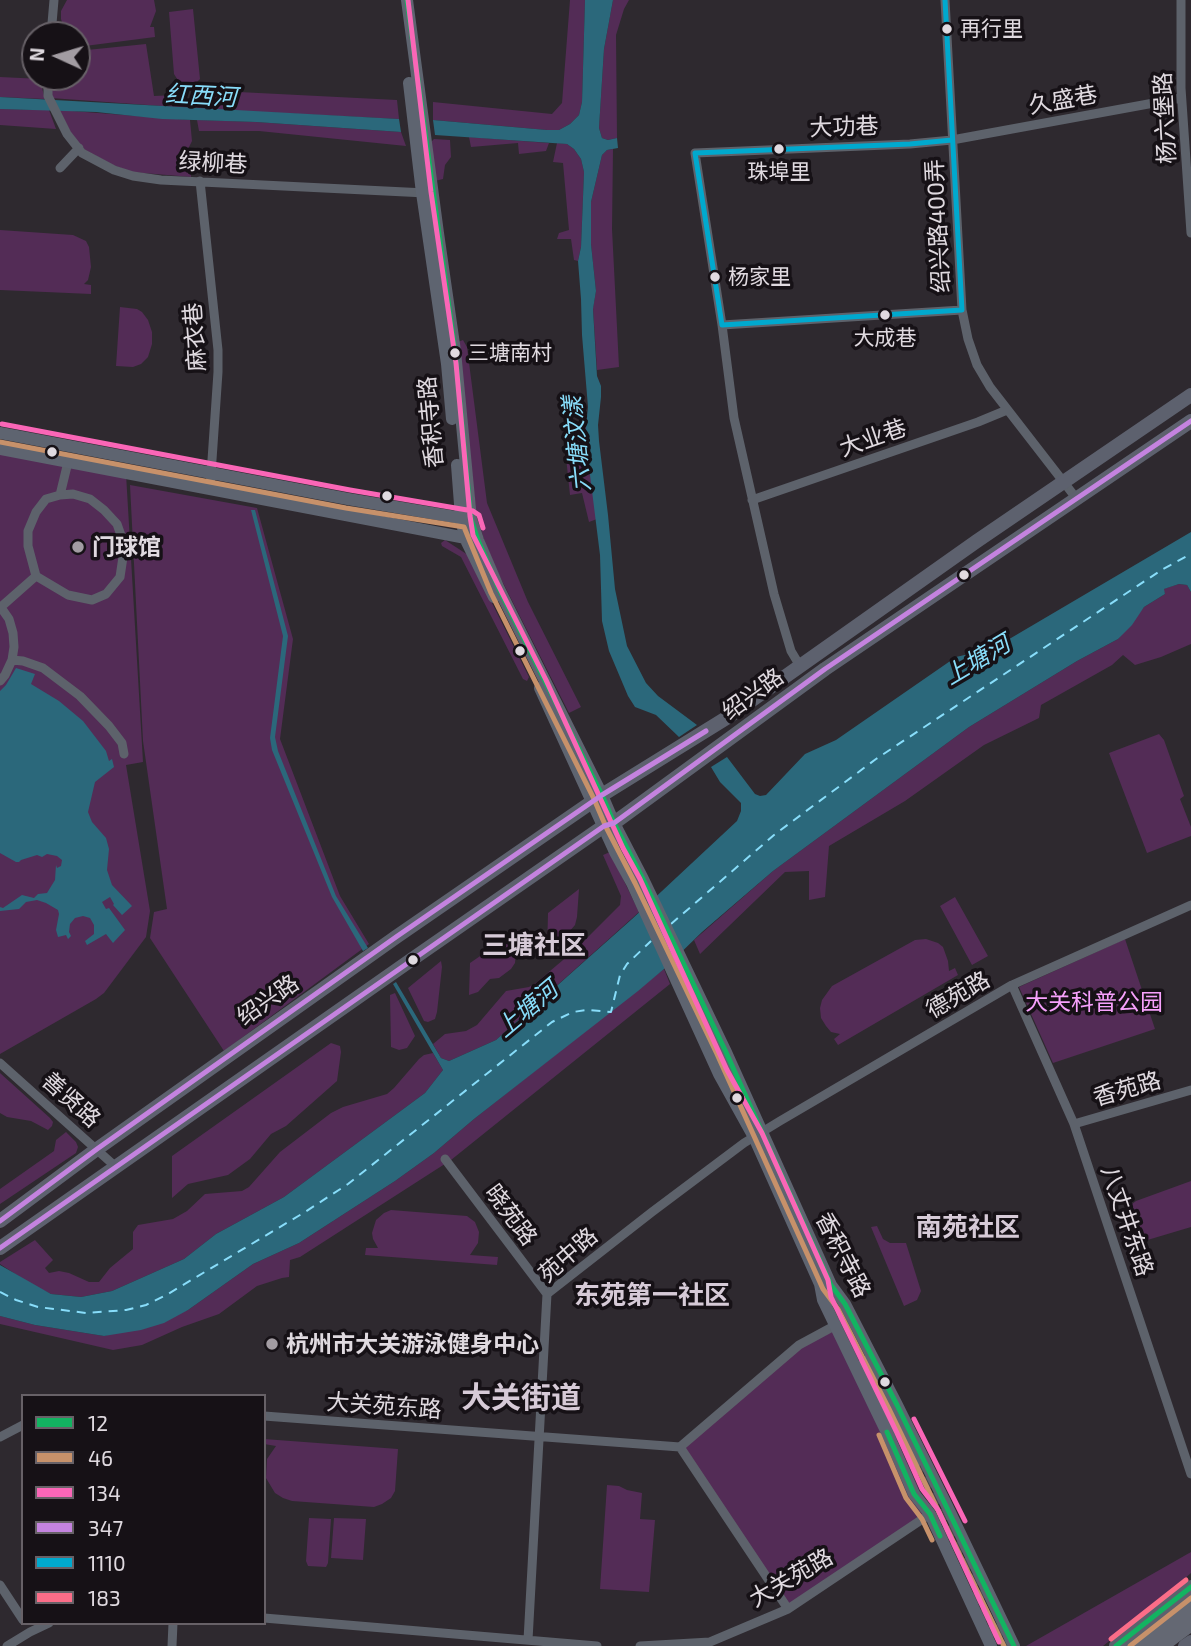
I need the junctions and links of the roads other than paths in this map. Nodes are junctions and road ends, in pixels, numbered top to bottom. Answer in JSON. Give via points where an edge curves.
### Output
{"nodes":[{"id":1,"x":54,"y":0,"type":"edge"},
{"id":2,"x":398,"y":0,"type":"edge"},
{"id":3,"x":407,"y":0,"type":"edge"},
{"id":4,"x":945,"y":0,"type":"edge"},
{"id":5,"x":1181,"y":0,"type":"edge"},
{"id":6,"x":52,"y":21,"type":"edge"},
{"id":7,"x":1191,"y":87,"type":"edge"},
{"id":8,"x":48,"y":91,"type":"edge"},
{"id":9,"x":1181,"y":93,"type":"junction"},
{"id":10,"x":952,"y":140,"type":"junction"},
{"id":11,"x":79,"y":148,"type":"junction"},
{"id":12,"x":60,"y":169,"type":"dead end"},
{"id":13,"x":200,"y":181,"type":"junction"},
{"id":14,"x":427,"y":193,"type":"junction"},
{"id":15,"x":1191,"y":233,"type":"edge"},
{"id":16,"x":962,"y":310,"type":"junction"},
{"id":17,"x":722,"y":325,"type":"junction"},
{"id":18,"x":1191,"y":394,"type":"edge"},
{"id":19,"x":1007,"y":410,"type":"junction"},
{"id":20,"x":1191,"y":421,"type":"edge"},
{"id":21,"x":0,"y":433,"type":"edge"},
{"id":22,"x":0,"y":449,"type":"edge"},
{"id":23,"x":68,"y":462,"type":"junction"},
{"id":24,"x":211,"y":473,"type":"junction"},
{"id":25,"x":1064,"y":483,"type":"junction"},
{"id":26,"x":210,"y":489,"type":"junction"},
{"id":27,"x":60,"y":495,"type":"junction"},
{"id":28,"x":1076,"y":498,"type":"junction"},
{"id":29,"x":752,"y":500,"type":"junction"},
{"id":30,"x":466,"y":518,"type":"junction"},
{"id":31,"x":471,"y":539,"type":"junction"},
{"id":32,"x":36,"y":576,"type":"junction"},
{"id":33,"x":1,"y":607,"type":"edge"},
{"id":34,"x":12,"y":660,"type":"junction"},
{"id":35,"x":800,"y":666,"type":"junction"},
{"id":36,"x":0,"y":681,"type":"edge"},
{"id":37,"x":124,"y":754,"type":"dead end"},
{"id":38,"x":597,"y":798,"type":"junction"},
{"id":39,"x":609,"y":825,"type":"junction"},
{"id":40,"x":638,"y":881,"type":"junction"},
{"id":41,"x":1191,"y":905,"type":"edge"},
{"id":42,"x":1013,"y":985,"type":"junction"},
{"id":43,"x":0,"y":1063,"type":"edge"},
{"id":44,"x":1191,"y":1090,"type":"edge"},
{"id":45,"x":1074,"y":1124,"type":"junction"},
{"id":46,"x":758,"y":1135,"type":"junction"},
{"id":47,"x":97,"y":1149,"type":"junction"},
{"id":48,"x":445,"y":1159,"type":"dead end"},
{"id":49,"x":116,"y":1167,"type":"junction"},
{"id":50,"x":0,"y":1221,"type":"edge"},
{"id":51,"x":0,"y":1248,"type":"edge"},
{"id":52,"x":825,"y":1285,"type":"junction"},
{"id":53,"x":547,"y":1294,"type":"junction"},
{"id":54,"x":835,"y":1325,"type":"junction"},
{"id":55,"x":266,"y":1416,"type":"edge"},
{"id":56,"x":21,"y":1426,"type":"edge"},
{"id":57,"x":0,"y":1437,"type":"edge"},
{"id":58,"x":539,"y":1437,"type":"junction"},
{"id":59,"x":680,"y":1447,"type":"junction"},
{"id":60,"x":912,"y":1463,"type":"tunnel mouth"},
{"id":61,"x":1191,"y":1474,"type":"edge"},
{"id":62,"x":947,"y":1504,"type":"junction"},
{"id":63,"x":930,"y":1514,"type":"junction"},
{"id":64,"x":0,"y":1585,"type":"edge"},
{"id":65,"x":1191,"y":1587,"type":"edge"},
{"id":66,"x":1191,"y":1606,"type":"edge"},
{"id":67,"x":788,"y":1609,"type":"junction"},
{"id":68,"x":21,"y":1617,"type":"edge"},
{"id":69,"x":266,"y":1618,"type":"edge"},
{"id":70,"x":1191,"y":1623,"type":"edge"},
{"id":71,"x":26,"y":1625,"type":"edge"},
{"id":72,"x":173,"y":1625,"type":"edge"},
{"id":73,"x":528,"y":1640,"type":"junction"},
{"id":74,"x":484,"y":1641,"type":"edge"},
{"id":75,"x":1191,"y":1642,"type":"edge"},
{"id":76,"x":710,"y":1644,"type":"edge"},
{"id":77,"x":7,"y":1646,"type":"edge"},
{"id":78,"x":172,"y":1646,"type":"edge"},
{"id":79,"x":597,"y":1646,"type":"edge"},
{"id":80,"x":640,"y":1646,"type":"edge"},
{"id":81,"x":991,"y":1646,"type":"edge"},
{"id":82,"x":1014,"y":1646,"type":"edge"},
{"id":83,"x":1116,"y":1646,"type":"edge"},
{"id":84,"x":1139,"y":1646,"type":"edge"},
{"id":85,"x":1160,"y":1646,"type":"edge"},
{"id":86,"x":1185,"y":1646,"type":"edge"}],
"edges":[{"from":1,"to":6,"type":"street"},
{"from":2,"to":14,"type":"main road","name":"香积寺路"},
{"from":3,"to":14,"type":"main road","name":"香积寺路"},
{"from":4,"to":10,"type":"street","name":"绍兴路400弄"},
{"from":5,"to":9,"type":"street","name":"杨六堡路"},
{"from":7,"to":9,"type":"street","name":"久盛巷"},
{"from":8,"to":11,"type":"street","name":"绿柳巷","via":[[67,134]]},
{"from":9,"to":10,"type":"street","name":"久盛巷"},
{"from":9,"to":15,"type":"street","name":"杨六堡路"},
{"from":10,"to":16,"type":"street","name":"绍兴路400弄"},
{"from":10,"to":17,"type":"street","name":"大功巷","via":[[695,153]]},
{"from":11,"to":12,"type":"street"},
{"from":11,"to":13,"type":"street","name":"绿柳巷","via":[[99,163],[133,176]]},
{"from":13,"to":14,"type":"street","name":"绿柳巷"},
{"from":13,"to":24,"type":"street","name":"麻衣巷","via":[[218,351]]},
{"from":14,"to":30,"type":"main road","name":"香积寺路","via":[[455,351]]},
{"from":16,"to":17,"type":"street"},
{"from":16,"to":19,"type":"street","name":"绍兴路400弄","via":[[977,365]]},
{"from":17,"to":29,"type":"street","via":[[734,418]]},
{"from":18,"to":25,"type":"main road","name":"绍兴路"},
{"from":19,"to":25,"type":"street","name":"绍兴路400弄"},
{"from":19,"to":29,"type":"street","name":"大业巷"},
{"from":20,"to":28,"type":"main road","name":"绍兴路"},
{"from":21,"to":24,"type":"main road"},
{"from":22,"to":23,"type":"main road"},
{"from":23,"to":26,"type":"main road"},
{"from":23,"to":27,"type":"street"},
{"from":24,"to":26,"type":"street","name":"麻衣巷"},
{"from":24,"to":30,"type":"main road"},
{"from":25,"to":28,"type":"street","name":"绍兴路400弄"},
{"from":25,"to":35,"type":"main road","name":"绍兴路"},
{"from":26,"to":31,"type":"main road"},
{"from":27,"to":32,"type":"street","via":[[46,499],[28,531]]},
{"from":27,"to":32,"type":"street","via":[[90,499],[117,524],[122,538],[120,577],[106,594],[92,600],[68,595]]},
{"from":28,"to":39,"type":"main road","name":"绍兴路"},
{"from":29,"to":35,"type":"street","via":[[780,617],[790,651]]},
{"from":30,"to":31,"type":"main road","name":"香积寺路"},
{"from":31,"to":38,"type":"main road","name":"香积寺路"},
{"from":32,"to":33,"type":"street"},
{"from":33,"to":34,"type":"street","via":[[13,633]]},
{"from":34,"to":36,"type":"street"},
{"from":34,"to":37,"type":"street","via":[[43,668],[80,696],[110,726]]},
{"from":35,"to":38,"type":"main road","name":"绍兴路","via":[[728,717]]},
{"from":38,"to":39,"type":"main road","name":"香积寺路"},
{"from":38,"to":47,"type":"main road","name":"绍兴路"},
{"from":39,"to":40,"type":"main road","name":"香积寺路"},
{"from":39,"to":49,"type":"main road","name":"绍兴路"},
{"from":40,"to":46,"type":"main road","name":"香积寺路","via":[[701,1001]]},
{"from":40,"to":46,"type":"main road","name":"香积寺路","via":[[719,1074]]},
{"from":41,"to":42,"type":"street","name":"德苑路"},
{"from":42,"to":45,"type":"street","name":"八丈井东路"},
{"from":42,"to":46,"type":"street","name":"德苑路"},
{"from":43,"to":47,"type":"street","name":"善贤路"},
{"from":44,"to":45,"type":"street","name":"香苑路"},
{"from":45,"to":61,"type":"street","name":"八丈井东路"},
{"from":46,"to":52,"type":"main road","name":"香积寺路"},
{"from":46,"to":53,"type":"street","name":"苑中路"},
{"from":47,"to":49,"type":"street","name":"善贤路"},
{"from":47,"to":50,"type":"main road","name":"绍兴路"},
{"from":48,"to":53,"type":"street","name":"晓苑路"},
{"from":49,"to":51,"type":"main road","name":"绍兴路"},
{"from":52,"to":54,"type":"main road","name":"香积寺路","via":[[823,1300]]},
{"from":52,"to":60,"type":"main road"},
{"from":52,"to":62,"type":"main road","name":"香积寺路","via":[[845,1304]]},
{"from":53,"to":58,"type":"street","name":"苑中路"},
{"from":54,"to":59,"type":"street","via":[[799,1345]]},
{"from":54,"to":63,"type":"main road","name":"香积寺路","via":[[914,1494]]},
{"from":55,"to":58,"type":"street","name":"大关苑东路"},
{"from":56,"to":57,"type":"street"},
{"from":58,"to":59,"type":"street","name":"大关苑东路"},
{"from":58,"to":73,"type":"street","name":"苑中路"},
{"from":59,"to":67,"type":"street"},
{"from":62,"to":63,"type":"main road","name":"大关苑路"},
{"from":62,"to":82,"type":"main road","name":"香积寺路"},
{"from":63,"to":67,"type":"street","name":"大关苑路"},
{"from":63,"to":81,"type":"main road","name":"香积寺路"},
{"from":64,"to":68,"type":"street"},
{"from":65,"to":83,"type":"main road"},
{"from":66,"to":84,"type":"highway"},
{"from":67,"to":76,"type":"street","name":"大关苑路"},
{"from":69,"to":74,"type":"street"},
{"from":70,"to":85,"type":"highway"},
{"from":71,"to":77,"type":"street"},
{"from":72,"to":78,"type":"street"},
{"from":73,"to":74,"type":"street"},
{"from":73,"to":79,"type":"street"},
{"from":75,"to":86,"type":"main road"},
{"from":76,"to":80,"type":"street","name":"大关苑路"}]}
